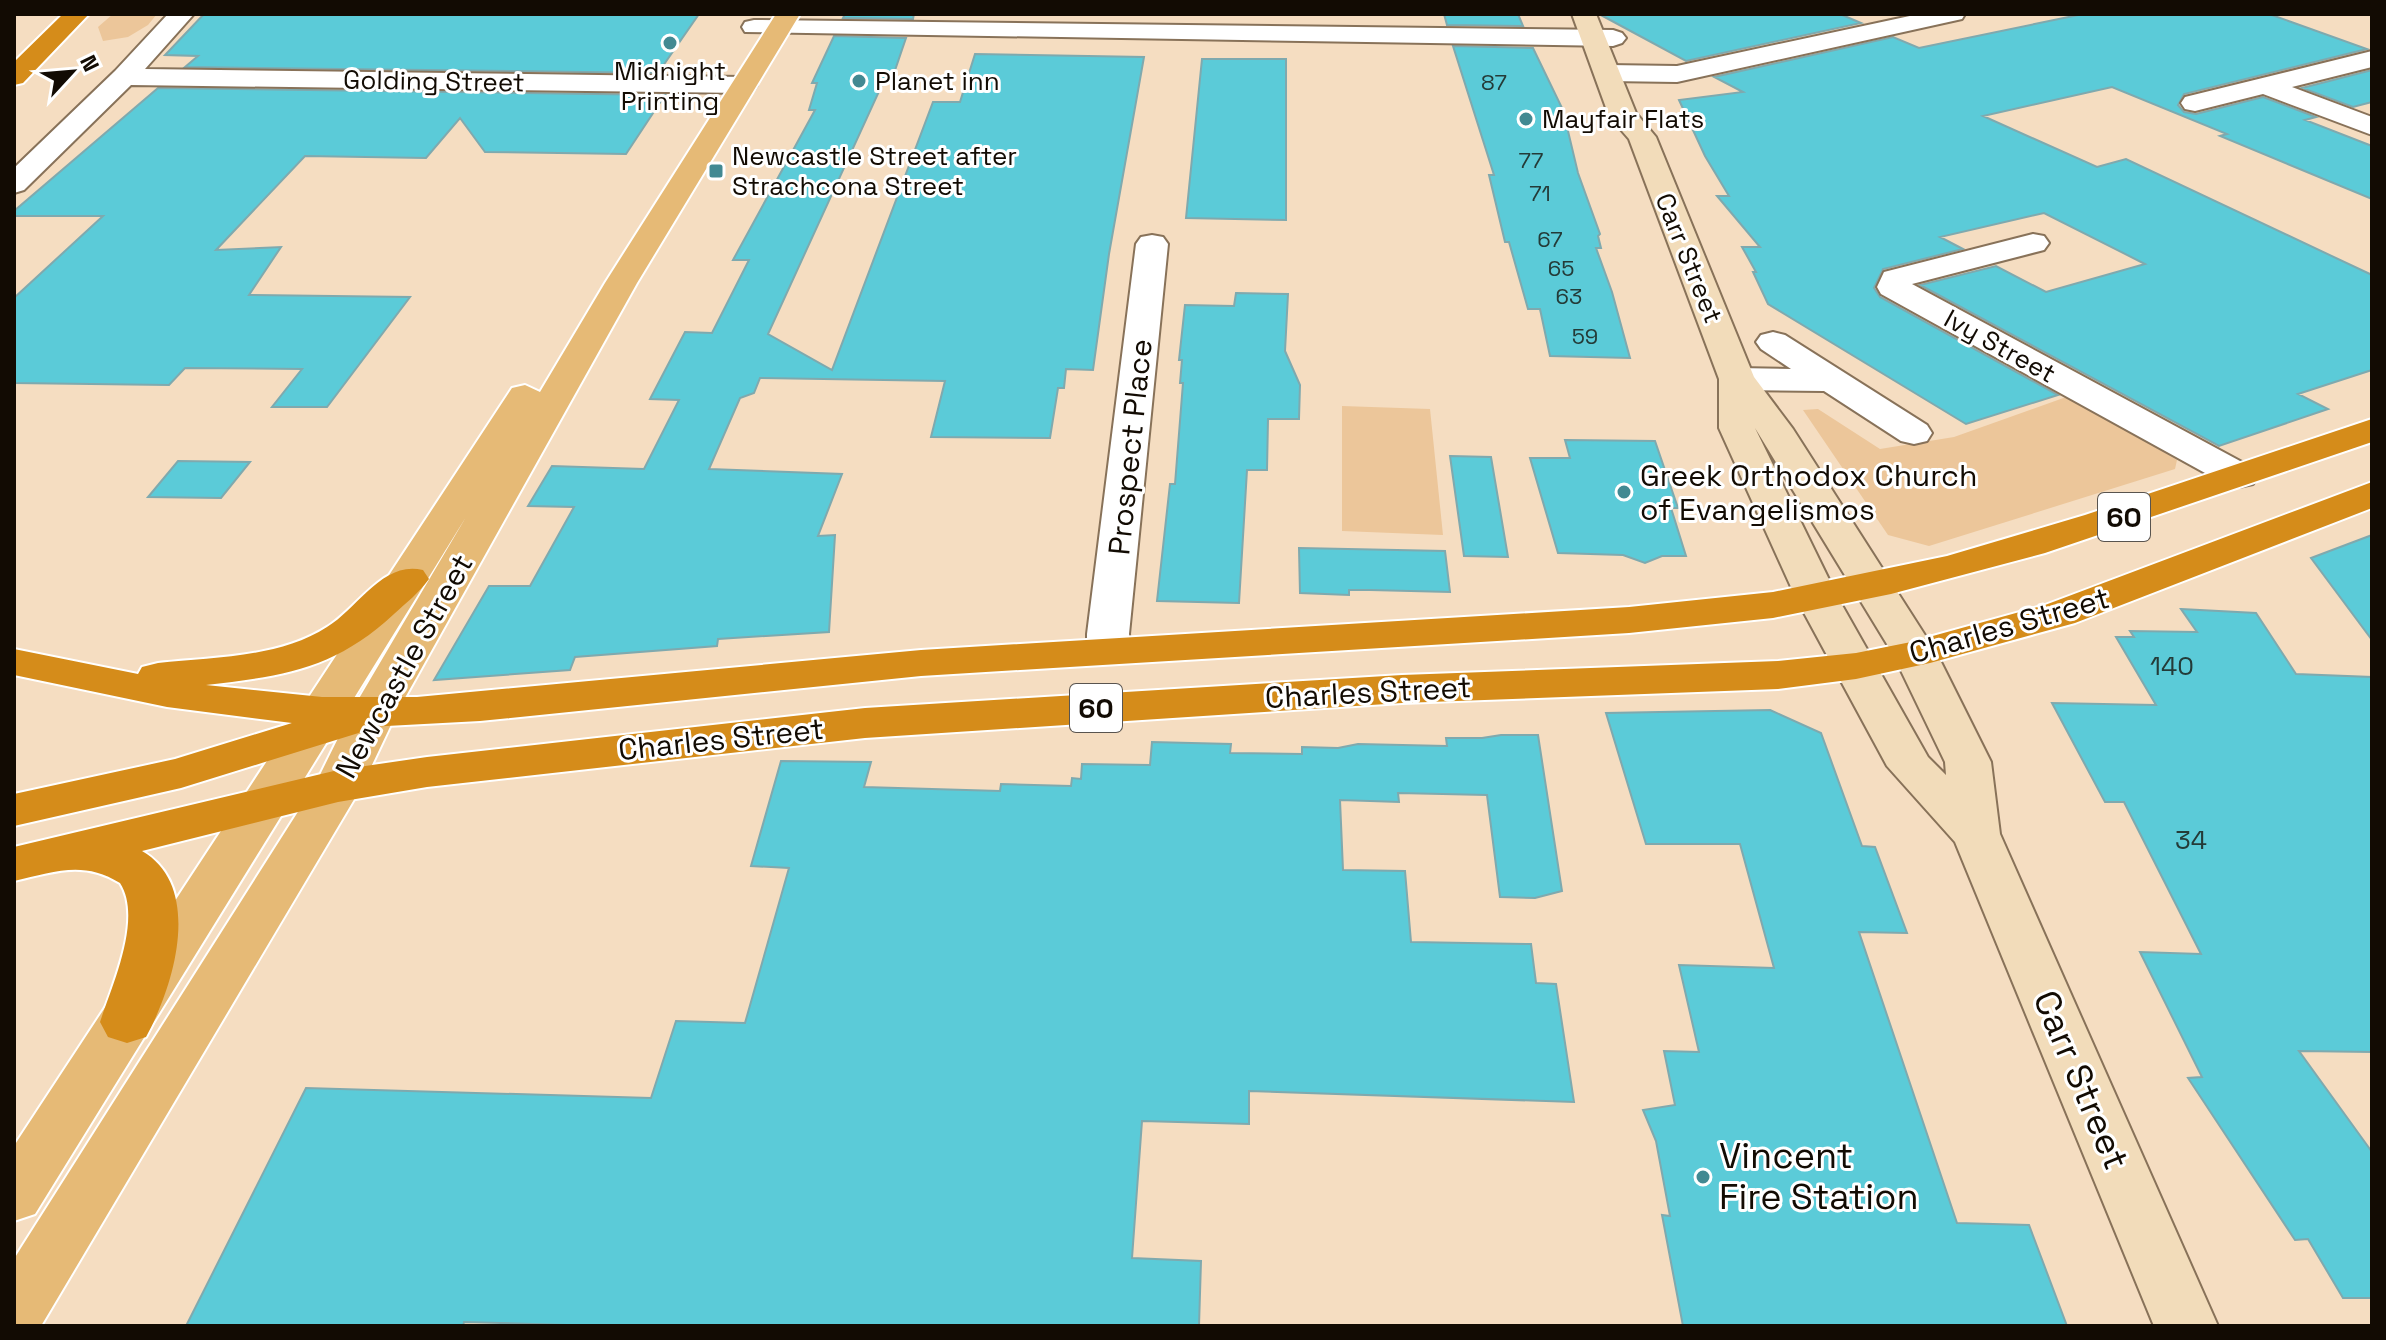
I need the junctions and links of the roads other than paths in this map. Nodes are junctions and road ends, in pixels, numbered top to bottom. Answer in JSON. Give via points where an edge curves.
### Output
{"nodes":[{"id":1,"x":77,"y":14,"type":"edge"},
{"id":2,"x":182,"y":14,"type":"edge"},
{"id":3,"x":1953,"y":14,"type":"edge"},
{"id":4,"x":771,"y":20,"type":"edge"},
{"id":5,"x":1599,"y":26,"type":"edge"},
{"id":6,"x":2372,"y":59,"type":"edge"},
{"id":7,"x":1618,"y":73,"type":"junction"},
{"id":8,"x":14,"y":77,"type":"edge"},
{"id":9,"x":124,"y":77,"type":"junction"},
{"id":10,"x":733,"y":84,"type":"junction"},
{"id":11,"x":2266,"y":86,"type":"junction"},
{"id":12,"x":2195,"y":103,"type":"dead end"},
{"id":13,"x":2372,"y":127,"type":"edge"},
{"id":14,"x":14,"y":184,"type":"edge"},
{"id":15,"x":2033,"y":243,"type":"dead end"},
{"id":16,"x":1152,"y":244,"type":"dead end"},
{"id":17,"x":1773,"y":342,"type":"dead end"},
{"id":18,"x":1737,"y":379,"type":"junction"},
{"id":19,"x":1832,"y":380,"type":"junction"},
{"id":20,"x":2372,"y":430,"type":"edge"},
{"id":21,"x":1914,"y":433,"type":"dead end"},
{"id":22,"x":2239,"y":476,"type":"junction"},
{"id":23,"x":2372,"y":494,"type":"edge"},
{"id":24,"x":408,"y":579,"type":"junction"},
{"id":25,"x":1871,"y":586,"type":"junction"},
{"id":26,"x":1817,"y":598,"type":"junction"},
{"id":27,"x":1109,"y":649,"type":"junction"},
{"id":28,"x":1915,"y":654,"type":"junction"},
{"id":29,"x":14,"y":662,"type":"edge"},
{"id":30,"x":1856,"y":666,"type":"junction"},
{"id":31,"x":108,"y":683,"type":"junction"},
{"id":32,"x":374,"y":712,"type":"junction"},
{"id":33,"x":314,"y":723,"type":"junction"},
{"id":34,"x":181,"y":773,"type":"junction"},
{"id":35,"x":338,"y":786,"type":"junction"},
{"id":36,"x":271,"y":792,"type":"junction"},
{"id":37,"x":14,"y":810,"type":"edge"},
{"id":38,"x":1976,"y":834,"type":"junction"},
{"id":39,"x":68,"y":851,"type":"junction"},
{"id":40,"x":14,"y":864,"type":"edge"},
{"id":41,"x":127,"y":1022,"type":"junction"},
{"id":42,"x":14,"y":1196,"type":"edge"},
{"id":43,"x":14,"y":1314,"type":"edge"},
{"id":44,"x":2186,"y":1326,"type":"edge"}],
"edges":[{"from":1,"to":8,"type":"highway"},
{"from":2,"to":9,"type":"street"},
{"from":3,"to":7,"type":"street","via":[[1677,74]]},
{"from":4,"to":5,"type":"street"},
{"from":4,"to":10,"type":"main road","name":"Newcastle Street"},
{"from":5,"to":7,"type":"street","name":"Carr Street"},
{"from":6,"to":11,"type":"street"},
{"from":7,"to":18,"type":"street","name":"Carr Street","via":[[1623,116],[1642,137]]},
{"from":9,"to":10,"type":"street","name":"Golding Street"},
{"from":9,"to":14,"type":"street"},
{"from":10,"to":24,"type":"main road","name":"Newcastle Street"},
{"from":10,"to":32,"type":"main road","name":"Newcastle Street"},
{"from":11,"to":12,"type":"street"},
{"from":11,"to":13,"type":"street"},
{"from":15,"to":22,"type":"street","name":"Ivy Street","via":[[1895,279],[1893,287]]},
{"from":16,"to":27,"type":"street","name":"Prospect Place"},
{"from":17,"to":19,"type":"street"},
{"from":18,"to":19,"type":"street"},
{"from":18,"to":25,"type":"street","name":"Carr Street","via":[[1775,429]]},
{"from":18,"to":26,"type":"street","name":"Carr Street","via":[[1737,428]]},
{"from":19,"to":21,"type":"street"},
{"from":20,"to":22,"type":"highway","name":"Charles Street","number":"60"},
{"from":22,"to":25,"type":"highway","name":"Charles Street","number":"60","via":[[2138,513]]},
{"from":23,"to":28,"type":"highway","name":"Charles Street","number":"60","via":[[2060,614]]},
{"from":24,"to":31,"type":"highway","via":[[342,638],[313,651]]},
{"from":24,"to":33,"type":"main road","name":"Newcastle Street"},
{"from":25,"to":26,"type":"highway","name":"Charles Street","number":"60"},
{"from":25,"to":28,"type":"street","name":"Carr Street"},
{"from":26,"to":27,"type":"highway","name":"Charles Street","number":"60","via":[[1561,623]]},
{"from":26,"to":30,"type":"street","name":"Carr Street"},
{"from":27,"to":32,"type":"highway","name":"Charles Street","number":"60","via":[[839,669],[442,711]]},
{"from":28,"to":30,"type":"highway","name":"Charles Street","number":"60"},
{"from":28,"to":38,"type":"street","name":"Carr Street","via":[[1968,762]]},
{"from":29,"to":31,"type":"highway"},
{"from":30,"to":35,"type":"highway","name":"Charles Street","number":"60","via":[[1778,675],[1402,689],[865,723]]},
{"from":30,"to":38,"type":"street","name":"Carr Street","via":[[1910,766]]},
{"from":31,"to":33,"type":"highway"},
{"from":32,"to":33,"type":"highway","name":"Charles Street"},
{"from":32,"to":35,"type":"main road","name":"Newcastle Street"},
{"from":33,"to":34,"type":"highway","name":"Charles Street"},
{"from":33,"to":36,"type":"main road","name":"Newcastle Street"},
{"from":34,"to":36,"type":"highway"},
{"from":34,"to":37,"type":"highway"},
{"from":35,"to":36,"type":"highway","name":"Charles Street"},
{"from":35,"to":43,"type":"main road","name":"Newcastle Street"},
{"from":36,"to":39,"type":"highway","name":"Charles Street"},
{"from":36,"to":41,"type":"main road","name":"Newcastle Street"},
{"from":38,"to":44,"type":"street","name":"Carr Street"},
{"from":39,"to":40,"type":"highway","name":"Charles Street"},
{"from":39,"to":41,"type":"highway","via":[[118,859],[147,884],[155,917]]},
{"from":41,"to":42,"type":"main road","name":"Newcastle Street"}]}
